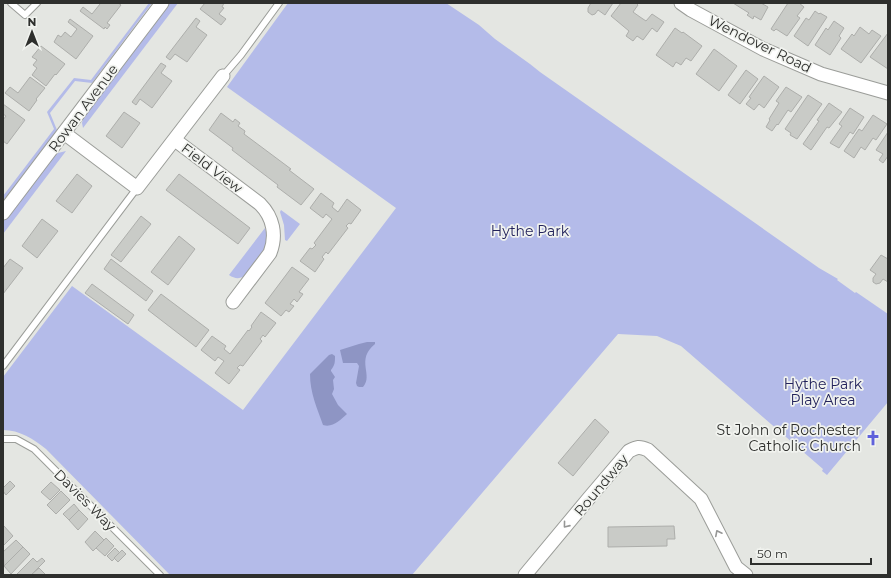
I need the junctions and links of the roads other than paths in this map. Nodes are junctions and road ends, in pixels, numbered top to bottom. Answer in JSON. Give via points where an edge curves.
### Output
{"nodes":[{"id":1,"x":11,"y":3,"type":"edge"},
{"id":2,"x":37,"y":3,"type":"edge"},
{"id":3,"x":162,"y":3,"type":"edge"},
{"id":4,"x":279,"y":3,"type":"edge"},
{"id":5,"x":681,"y":3,"type":"edge"},
{"id":6,"x":223,"y":76,"type":"joint"},
{"id":7,"x":888,"y":93,"type":"edge"},
{"id":8,"x":64,"y":133,"type":"junction"},
{"id":9,"x":175,"y":140,"type":"junction"},
{"id":10,"x":137,"y":188,"type":"junction"},
{"id":11,"x":3,"y":213,"type":"edge"},
{"id":12,"x":233,"y":302,"type":"dead end"},
{"id":13,"x":3,"y":366,"type":"edge"},
{"id":14,"x":3,"y":438,"type":"edge"},
{"id":15,"x":741,"y":571,"type":"edge"},
{"id":16,"x":160,"y":575,"type":"edge"},
{"id":17,"x":525,"y":575,"type":"edge"}],
"edges":[{"from":1,"to":2,"type":"lane","via":[[25,15]]},
{"from":3,"to":8,"type":"street","name":"Rowan Avenue"},
{"from":4,"to":6,"type":"lane"},
{"from":5,"to":7,"type":"street","name":"Wendover Road","via":[[763,49],[821,74]]},
{"from":6,"to":9,"type":"street"},
{"from":8,"to":10,"type":"street"},
{"from":8,"to":11,"type":"street","name":"Rowan Avenue"},
{"from":9,"to":10,"type":"street","name":"Field View"},
{"from":9,"to":12,"type":"street","name":"Field View","via":[[260,204],[270,218],[274,236],[270,253]]},
{"from":10,"to":13,"type":"lane"},
{"from":14,"to":16,"type":"lane","name":"Davies Way","via":[[16,439],[34,449]]},
{"from":15,"to":17,"type":"street","name":"Roundway","one_way":true,"via":[[701,499],[642,447],[629,451]]}]}
